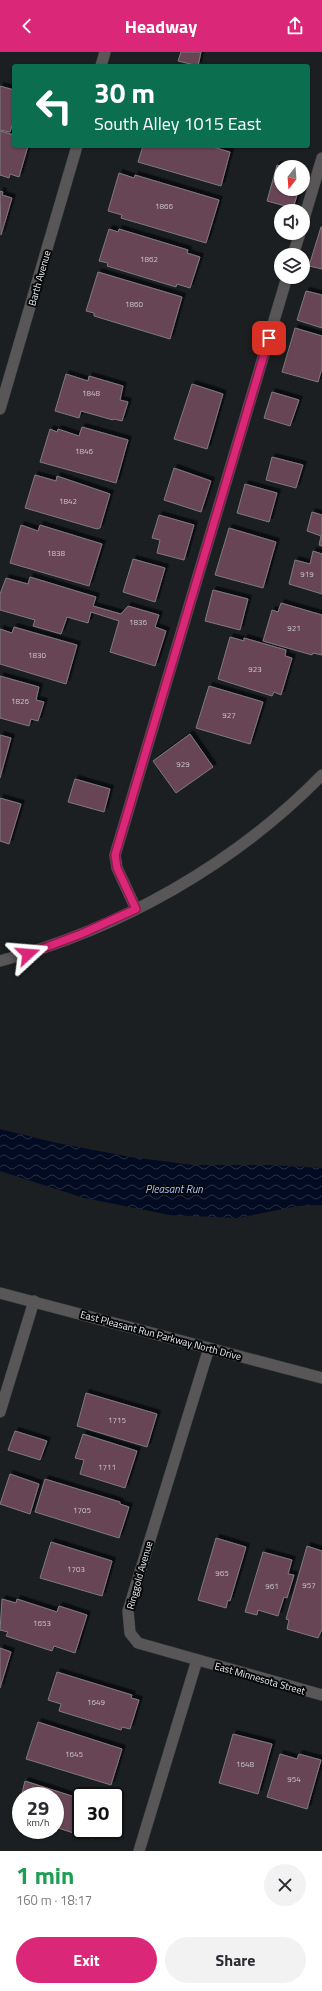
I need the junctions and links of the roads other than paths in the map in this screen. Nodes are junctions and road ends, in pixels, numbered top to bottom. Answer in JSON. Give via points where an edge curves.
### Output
{"nodes":[{"id":1,"x":105,"y":52,"type":"edge"},
{"id":2,"x":102,"y":64,"type":"edge"},
{"id":3,"x":76,"y":148,"type":"edge"},
{"id":4,"x":322,"y":158,"type":"edge"},
{"id":5,"x":308,"y":204,"type":"edge"},
{"id":6,"x":285,"y":284,"type":"edge"},
{"id":7,"x":0,"y":410,"type":"edge"},
{"id":8,"x":322,"y":775,"type":"edge"},
{"id":9,"x":136,"y":909,"type":"junction"},
{"id":10,"x":0,"y":961,"type":"edge"},
{"id":11,"x":0,"y":1292,"type":"edge"},
{"id":12,"x":34,"y":1301,"type":"junction"},
{"id":13,"x":209,"y":1348,"type":"junction"},
{"id":14,"x":322,"y":1378,"type":"edge"},
{"id":15,"x":0,"y":1412,"type":"edge"},
{"id":16,"x":197,"y":1660,"type":"junction"},
{"id":17,"x":322,"y":1696,"type":"edge"},
{"id":18,"x":139,"y":1851,"type":"edge"}],
"edges":[{"from":1,"to":2,"type":"street"},
{"from":3,"to":7,"type":"street","name":"Barth Avenue"},
{"from":4,"to":5,"type":"street"},
{"from":6,"to":9,"type":"street","via":[[115,855],[117,868]]},
{"from":8,"to":9,"type":"street","via":[[284,810],[229,853],[195,876]]},
{"from":9,"to":10,"type":"street","via":[[56,944]]},
{"from":11,"to":12,"type":"street","name":"East Pleasant Run Parkway North Drive"},
{"from":12,"to":13,"type":"street","name":"East Pleasant Run Parkway North Drive"},
{"from":12,"to":15,"type":"street"},
{"from":13,"to":14,"type":"street","name":"East Pleasant Run Parkway North Drive"},
{"from":13,"to":16,"type":"street","name":"Ringgold Avenue","via":[[128,1611],[130,1633],[138,1643]]},
{"from":16,"to":17,"type":"street","name":"East Minnesota Street"},
{"from":16,"to":18,"type":"street"}]}
